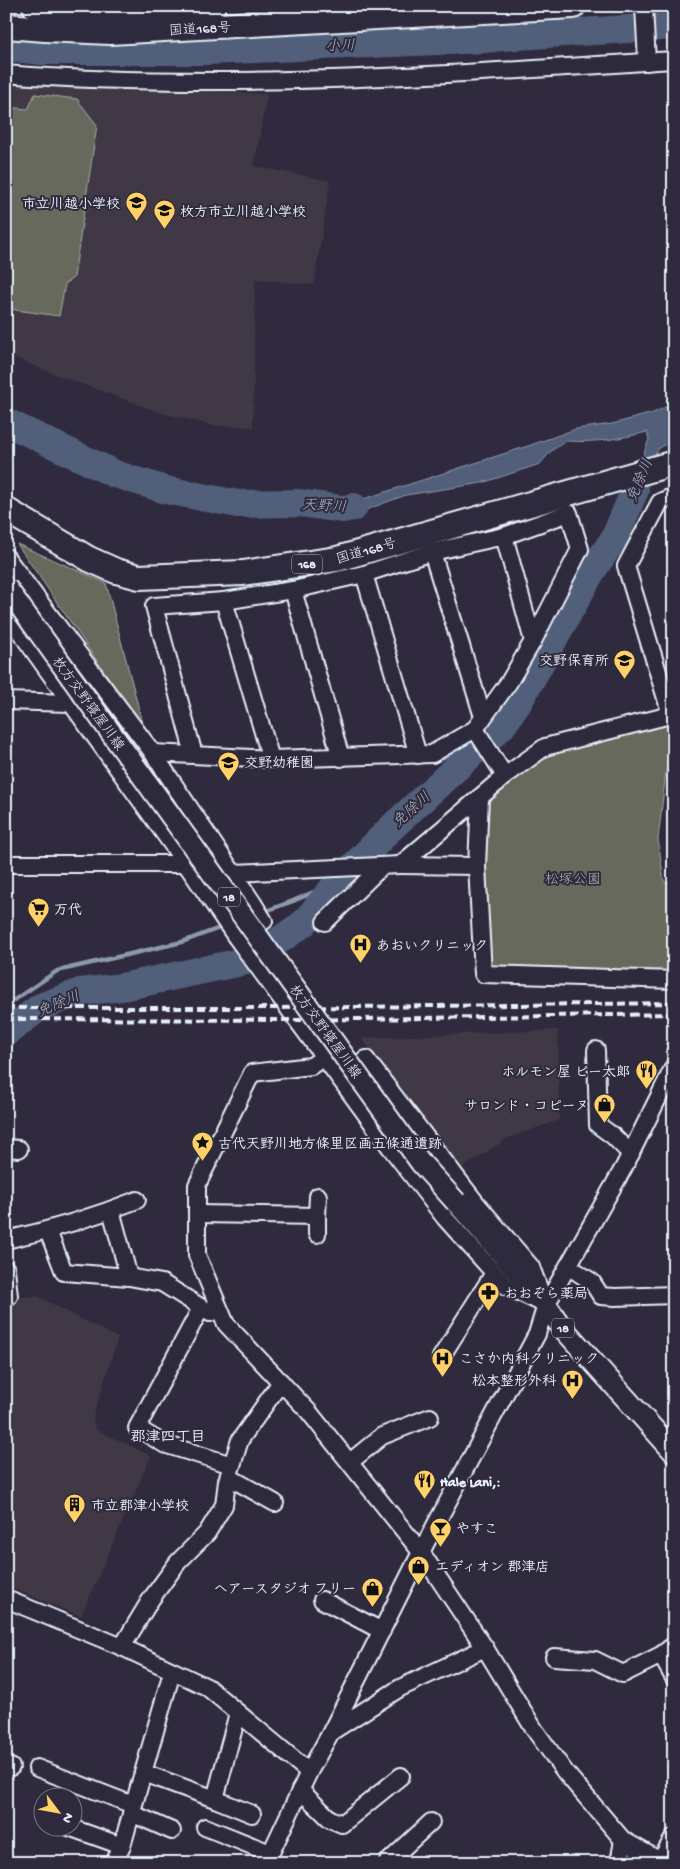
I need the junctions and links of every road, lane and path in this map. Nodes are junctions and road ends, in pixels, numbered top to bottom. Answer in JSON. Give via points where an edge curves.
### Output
{"nodes":[{"id":1,"x":35,"y":6,"type":"edge"},
{"id":2,"x":203,"y":6,"type":"edge"},
{"id":3,"x":573,"y":6,"type":"edge"},
{"id":4,"x":644,"y":6,"type":"edge"},
{"id":5,"x":121,"y":8,"type":"edge"},
{"id":6,"x":6,"y":26,"type":"edge"},
{"id":7,"x":674,"y":60,"type":"edge"},
{"id":8,"x":647,"y":61,"type":"junction"},
{"id":9,"x":6,"y":74,"type":"edge"},
{"id":10,"x":674,"y":463,"type":"edge"},
{"id":11,"x":674,"y":496,"type":"edge"},
{"id":12,"x":6,"y":510,"type":"edge"},
{"id":13,"x":504,"y":536,"type":"junction"},
{"id":14,"x":432,"y":552,"type":"junction"},
{"id":15,"x":6,"y":558,"type":"edge"},
{"id":16,"x":364,"y":574,"type":"junction"},
{"id":17,"x":6,"y":587,"type":"edge"},
{"id":18,"x":293,"y":590,"type":"junction"},
{"id":19,"x":224,"y":601,"type":"junction"},
{"id":20,"x":6,"y":612,"type":"edge"},
{"id":21,"x":533,"y":641,"type":"junction"},
{"id":22,"x":6,"y":701,"type":"edge"},
{"id":23,"x":69,"y":702,"type":"junction"},
{"id":24,"x":672,"y":715,"type":"edge"},
{"id":25,"x":479,"y":723,"type":"junction"},
{"id":26,"x":153,"y":753,"type":"junction"},
{"id":27,"x":194,"y":755,"type":"junction"},
{"id":28,"x":418,"y":755,"type":"junction"},
{"id":29,"x":342,"y":758,"type":"junction"},
{"id":30,"x":271,"y":759,"type":"junction"},
{"id":31,"x":505,"y":776,"type":"junction"},
{"id":32,"x":480,"y":797,"type":"junction"},
{"id":33,"x":6,"y":864,"type":"edge"},
{"id":34,"x":186,"y":864,"type":"junction"},
{"id":35,"x":400,"y":865,"type":"junction"},
{"id":36,"x":477,"y":866,"type":"junction"},
{"id":37,"x":377,"y":867,"type":"junction"},
{"id":38,"x":234,"y":873,"type":"junction"},
{"id":39,"x":325,"y":922,"type":"dead end"},
{"id":40,"x":234,"y":935,"type":"junction"},
{"id":41,"x":674,"y":980,"type":"edge"},
{"id":42,"x":596,"y":1050,"type":"dead end"},
{"id":43,"x":324,"y":1057,"type":"junction"},
{"id":44,"x":366,"y":1059,"type":"dead end"},
{"id":45,"x":674,"y":1066,"type":"edge"},
{"id":46,"x":631,"y":1154,"type":"junction"},
{"id":47,"x":318,"y":1196,"type":"dead end"},
{"id":48,"x":137,"y":1200,"type":"dead end"},
{"id":49,"x":111,"y":1210,"type":"junction"},
{"id":50,"x":197,"y":1214,"type":"junction"},
{"id":51,"x":317,"y":1216,"type":"junction"},
{"id":52,"x":48,"y":1231,"type":"junction"},
{"id":53,"x":317,"y":1234,"type":"dead end"},
{"id":54,"x":6,"y":1240,"type":"edge"},
{"id":55,"x":568,"y":1266,"type":"junction"},
{"id":56,"x":6,"y":1269,"type":"edge"},
{"id":57,"x":494,"y":1273,"type":"junction"},
{"id":58,"x":130,"y":1277,"type":"junction"},
{"id":59,"x":674,"y":1295,"type":"edge"},
{"id":60,"x":9,"y":1296,"type":"dead end"},
{"id":61,"x":546,"y":1305,"type":"junction"},
{"id":62,"x":201,"y":1308,"type":"junction"},
{"id":63,"x":226,"y":1324,"type":"junction"},
{"id":64,"x":441,"y":1357,"type":"dead end"},
{"id":65,"x":281,"y":1382,"type":"junction"},
{"id":66,"x":430,"y":1418,"type":"dead end"},
{"id":67,"x":674,"y":1452,"type":"edge"},
{"id":68,"x":350,"y":1462,"type":"junction"},
{"id":69,"x":230,"y":1471,"type":"junction"},
{"id":70,"x":275,"y":1503,"type":"dead end"},
{"id":71,"x":422,"y":1552,"type":"junction"},
{"id":72,"x":6,"y":1599,"type":"edge"},
{"id":73,"x":322,"y":1600,"type":"dead end"},
{"id":74,"x":382,"y":1631,"type":"junction"},
{"id":75,"x":122,"y":1647,"type":"junction"},
{"id":76,"x":485,"y":1648,"type":"junction"},
{"id":77,"x":668,"y":1650,"type":"edge"},
{"id":78,"x":554,"y":1657,"type":"dead end"},
{"id":79,"x":172,"y":1672,"type":"junction"},
{"id":80,"x":674,"y":1678,"type":"edge"},
{"id":81,"x":238,"y":1713,"type":"junction"},
{"id":82,"x":331,"y":1732,"type":"junction"},
{"id":83,"x":37,"y":1768,"type":"dead end"},
{"id":84,"x":308,"y":1772,"type":"junction"},
{"id":85,"x":144,"y":1773,"type":"junction"},
{"id":86,"x":401,"y":1776,"type":"dead end"},
{"id":87,"x":300,"y":1790,"type":"junction"},
{"id":88,"x":215,"y":1799,"type":"junction"},
{"id":89,"x":132,"y":1809,"type":"junction"},
{"id":90,"x":252,"y":1814,"type":"dead end"},
{"id":91,"x":431,"y":1822,"type":"dead end"},
{"id":92,"x":206,"y":1827,"type":"dead end"},
{"id":93,"x":172,"y":1831,"type":"dead end"},
{"id":94,"x":82,"y":1832,"type":"edge"},
{"id":95,"x":674,"y":1837,"type":"edge"},
{"id":96,"x":623,"y":1840,"type":"junction"},
{"id":97,"x":122,"y":1846,"type":"junction"},
{"id":98,"x":268,"y":1858,"type":"edge"},
{"id":99,"x":662,"y":1862,"type":"edge"},
{"id":100,"x":114,"y":1863,"type":"edge"},
{"id":101,"x":386,"y":1863,"type":"edge"},
{"id":102,"x":619,"y":1863,"type":"edge"}],
"edges":[{"from":1,"to":5,"type":"highway","name":"国道168号"},
{"from":2,"to":5,"type":"highway","name":"国道168号"},
{"from":3,"to":6,"type":"highway","name":"国道168号","via":[[110,32]]},
{"from":4,"to":8,"type":"street"},
{"from":7,"to":8,"type":"street"},
{"from":8,"to":9,"type":"street","via":[[450,75],[257,81],[130,81]]},
{"from":10,"to":12,"type":"highway","name":"国道168号","number":"168","via":[[337,560],[243,573],[139,577],[116,571],[88,559]]},
{"from":11,"to":24,"type":"street","via":[[660,502],[626,566]]},
{"from":13,"to":14,"type":"street"},
{"from":13,"to":21,"type":"street"},
{"from":13,"to":21,"type":"street","via":[[569,513],[580,549]]},
{"from":14,"to":16,"type":"street"},
{"from":14,"to":25,"type":"street"},
{"from":15,"to":26,"type":"street"},
{"from":16,"to":18,"type":"street"},
{"from":16,"to":28,"type":"street"},
{"from":17,"to":61,"type":"main road","name":"枚方交野寝屋川線","number":"18","bridge":true,"via":[[422,1163]]},
{"from":18,"to":19,"type":"street"},
{"from":18,"to":29,"type":"street"},
{"from":19,"to":27,"type":"street","via":[[154,606]]},
{"from":19,"to":30,"type":"street"},
{"from":20,"to":23,"type":"street"},
{"from":21,"to":25,"type":"street","via":[[509,682]]},
{"from":22,"to":23,"type":"street"},
{"from":23,"to":34,"type":"street"},
{"from":24,"to":31,"type":"street","via":[[545,747]]},
{"from":25,"to":28,"type":"street","via":[[432,754]]},
{"from":25,"to":31,"type":"street","via":[[494,760]]},
{"from":26,"to":27,"type":"street"},
{"from":26,"to":38,"type":"street"},
{"from":27,"to":30,"type":"street"},
{"from":28,"to":29,"type":"street"},
{"from":29,"to":30,"type":"street"},
{"from":31,"to":32,"type":"street"},
{"from":32,"to":35,"type":"street"},
{"from":32,"to":36,"type":"street"},
{"from":33,"to":34,"type":"street"},
{"from":34,"to":38,"type":"street"},
{"from":34,"to":40,"type":"street"},
{"from":35,"to":36,"type":"street"},
{"from":35,"to":37,"type":"street"},
{"from":36,"to":41,"type":"street","via":[[483,974]]},
{"from":37,"to":38,"type":"street"},
{"from":37,"to":39,"type":"street"},
{"from":38,"to":40,"type":"street","via":[[264,921]]},
{"from":40,"to":43,"type":"street"},
{"from":42,"to":46,"type":"street","via":[[598,1125]]},
{"from":43,"to":50,"type":"street","via":[[310,1066],[252,1073],[197,1184]]},
{"from":43,"to":57,"type":"street","via":[[445,1218]]},
{"from":44,"to":61,"type":"street","via":[[477,1204],[531,1267]]},
{"from":45,"to":46,"type":"street"},
{"from":46,"to":55,"type":"street"},
{"from":47,"to":51,"type":"street"},
{"from":48,"to":49,"type":"street"},
{"from":49,"to":52,"type":"street"},
{"from":49,"to":58,"type":"street"},
{"from":50,"to":51,"type":"street"},
{"from":50,"to":63,"type":"street","via":[[197,1255]]},
{"from":51,"to":53,"type":"street"},
{"from":52,"to":54,"type":"street"},
{"from":52,"to":58,"type":"street","via":[[64,1272]]},
{"from":55,"to":59,"type":"street","via":[[592,1282],[601,1296],[615,1297],[648,1290]]},
{"from":55,"to":61,"type":"street"},
{"from":56,"to":60,"type":"street"},
{"from":57,"to":61,"type":"street","via":[[506,1286]]},
{"from":57,"to":64,"type":"street"},
{"from":58,"to":62,"type":"street","via":[[162,1283]]},
{"from":61,"to":67,"type":"main road","name":"枚方交野寝屋川線","number":"18","via":[[560,1325]]},
{"from":61,"to":71,"type":"street","via":[[537,1334]]},
{"from":62,"to":63,"type":"street"},
{"from":62,"to":69,"type":"street","via":[[137,1428],[164,1444]]},
{"from":63,"to":65,"type":"street"},
{"from":65,"to":68,"type":"street"},
{"from":65,"to":69,"type":"street","via":[[240,1440]]},
{"from":66,"to":68,"type":"street","via":[[382,1436]]},
{"from":68,"to":71,"type":"street"},
{"from":69,"to":70,"type":"street"},
{"from":69,"to":75,"type":"street","via":[[224,1505],[206,1533],[178,1562],[151,1599]]},
{"from":71,"to":74,"type":"street"},
{"from":71,"to":76,"type":"street"},
{"from":72,"to":75,"type":"street"},
{"from":73,"to":74,"type":"street"},
{"from":74,"to":82,"type":"street"},
{"from":75,"to":79,"type":"street"},
{"from":76,"to":82,"type":"street","via":[[400,1688]]},
{"from":76,"to":96,"type":"street","via":[[564,1772]]},
{"from":77,"to":78,"type":"street","via":[[623,1674],[595,1660]]},
{"from":77,"to":80,"type":"street"},
{"from":79,"to":81,"type":"street","via":[[207,1687]]},
{"from":79,"to":85,"type":"street"},
{"from":81,"to":84,"type":"street"},
{"from":81,"to":88,"type":"street"},
{"from":82,"to":84,"type":"street"},
{"from":83,"to":89,"type":"street"},
{"from":84,"to":87,"type":"street"},
{"from":85,"to":88,"type":"street"},
{"from":85,"to":89,"type":"street"},
{"from":86,"to":87,"type":"street","via":[[342,1824],[330,1819]]},
{"from":87,"to":98,"type":"street"},
{"from":88,"to":90,"type":"street"},
{"from":89,"to":93,"type":"street"},
{"from":89,"to":97,"type":"street"},
{"from":91,"to":101,"type":"street"},
{"from":92,"to":98,"type":"street"},
{"from":94,"to":97,"type":"street"},
{"from":95,"to":99,"type":"street"},
{"from":96,"to":99,"type":"street"},
{"from":96,"to":102,"type":"street"},
{"from":97,"to":100,"type":"street"}]}
